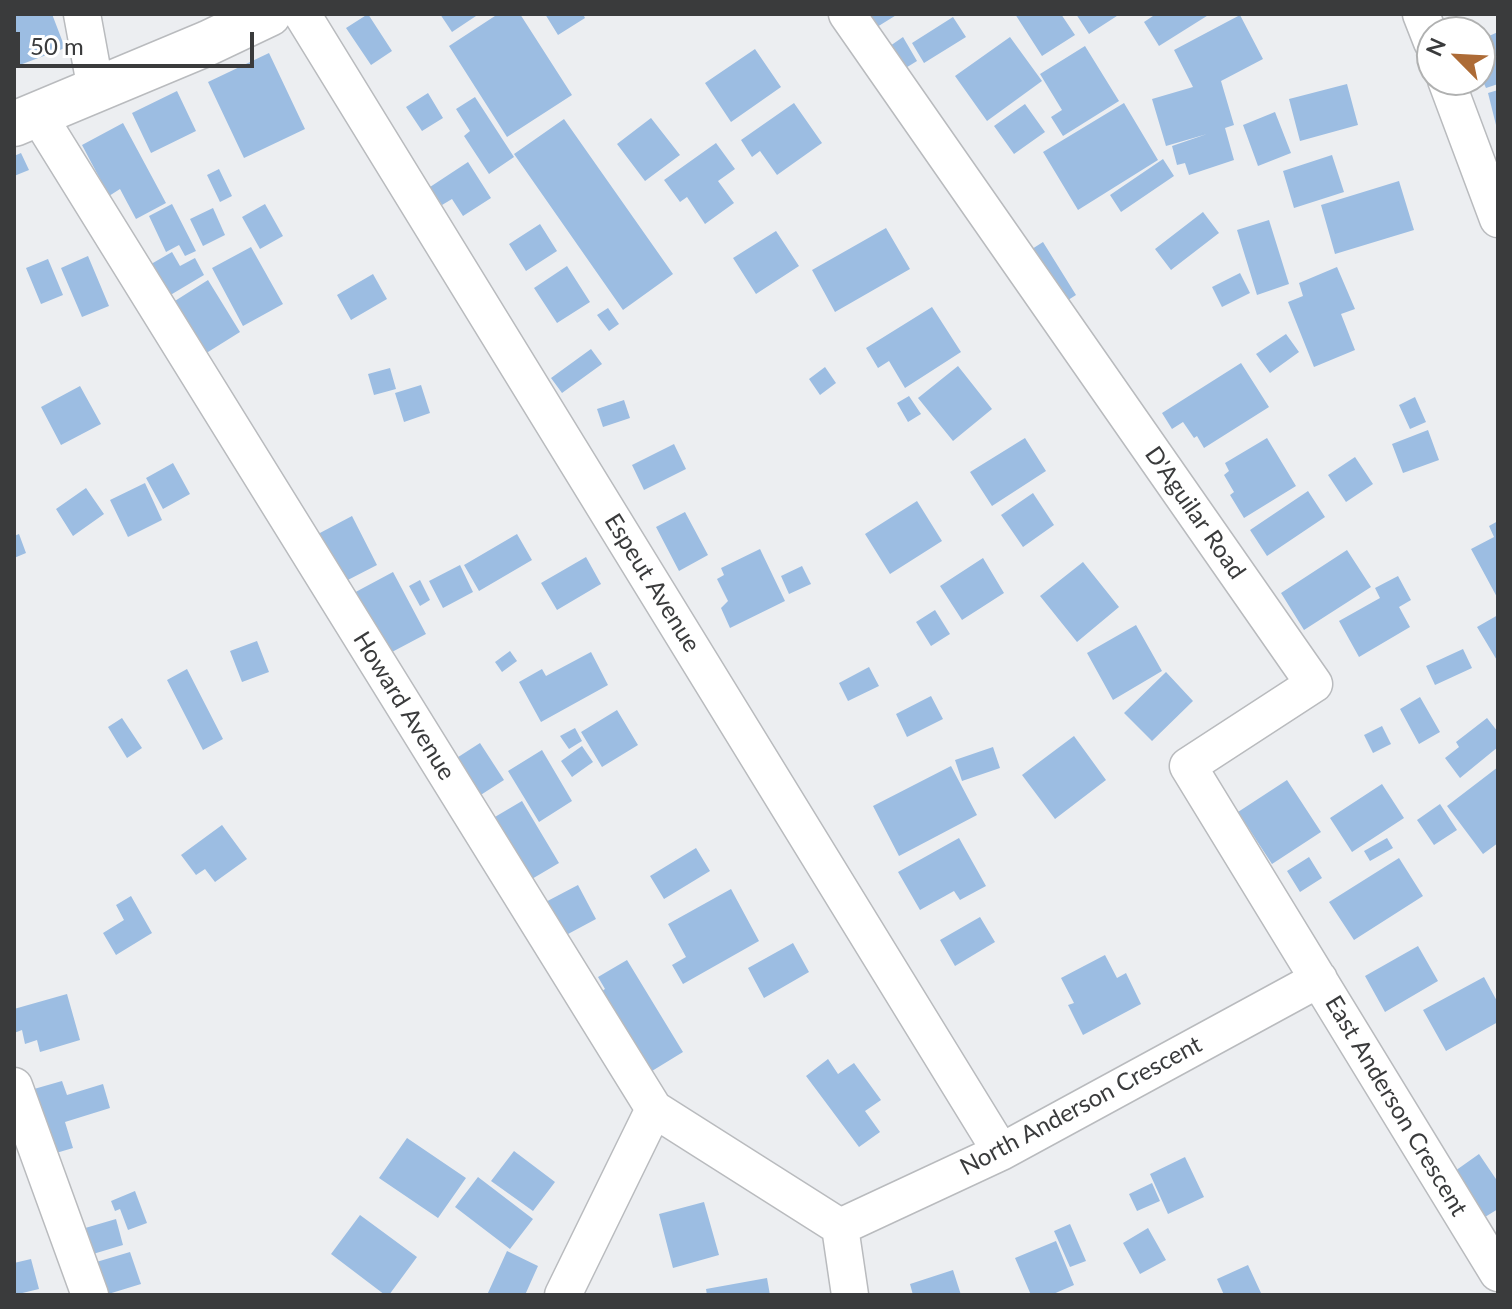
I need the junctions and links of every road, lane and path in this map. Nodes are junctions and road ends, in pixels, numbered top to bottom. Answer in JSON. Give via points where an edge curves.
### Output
{"nodes":[{"id":1,"x":82,"y":14,"type":"edge"},
{"id":2,"x":269,"y":14,"type":"edge"},
{"id":3,"x":302,"y":14,"type":"edge"},
{"id":4,"x":847,"y":14,"type":"edge"},
{"id":5,"x":96,"y":90,"type":"junction"},
{"id":6,"x":1452,"y":96,"type":"edge"},
{"id":7,"x":26,"y":120,"type":"edge"},
{"id":8,"x":1498,"y":219,"type":"edge"},
{"id":9,"x":1319,"y":979,"type":"junction"},
{"id":10,"x":14,"y":1086,"type":"edge"},
{"id":11,"x":654,"y":1109,"type":"junction"},
{"id":12,"x":1001,"y":1152,"type":"junction"},
{"id":13,"x":840,"y":1227,"type":"junction"},
{"id":14,"x":1498,"y":1273,"type":"edge"},
{"id":15,"x":90,"y":1295,"type":"edge"},
{"id":16,"x":563,"y":1295,"type":"edge"},
{"id":17,"x":850,"y":1295,"type":"edge"}],
"edges":[{"from":1,"to":5,"type":"street"},
{"from":2,"to":5,"type":"main road"},
{"from":3,"to":12,"type":"street","name":"Espeut Avenue"},
{"from":4,"to":9,"type":"street","name":"D'Aguilar Road","via":[[1314,684],[1188,766]]},
{"from":5,"to":7,"type":"main road"},
{"from":6,"to":8,"type":"street"},
{"from":7,"to":11,"type":"street","name":"Howard Avenue"},
{"from":9,"to":12,"type":"street","name":"North Anderson Crescent"},
{"from":9,"to":14,"type":"street","name":"East Anderson Crescent"},
{"from":10,"to":15,"type":"street"},
{"from":11,"to":13,"type":"street","name":"Howard Avenue"},
{"from":11,"to":16,"type":"street"},
{"from":12,"to":13,"type":"street","name":"North Anderson Crescent"},
{"from":13,"to":17,"type":"street"}]}
